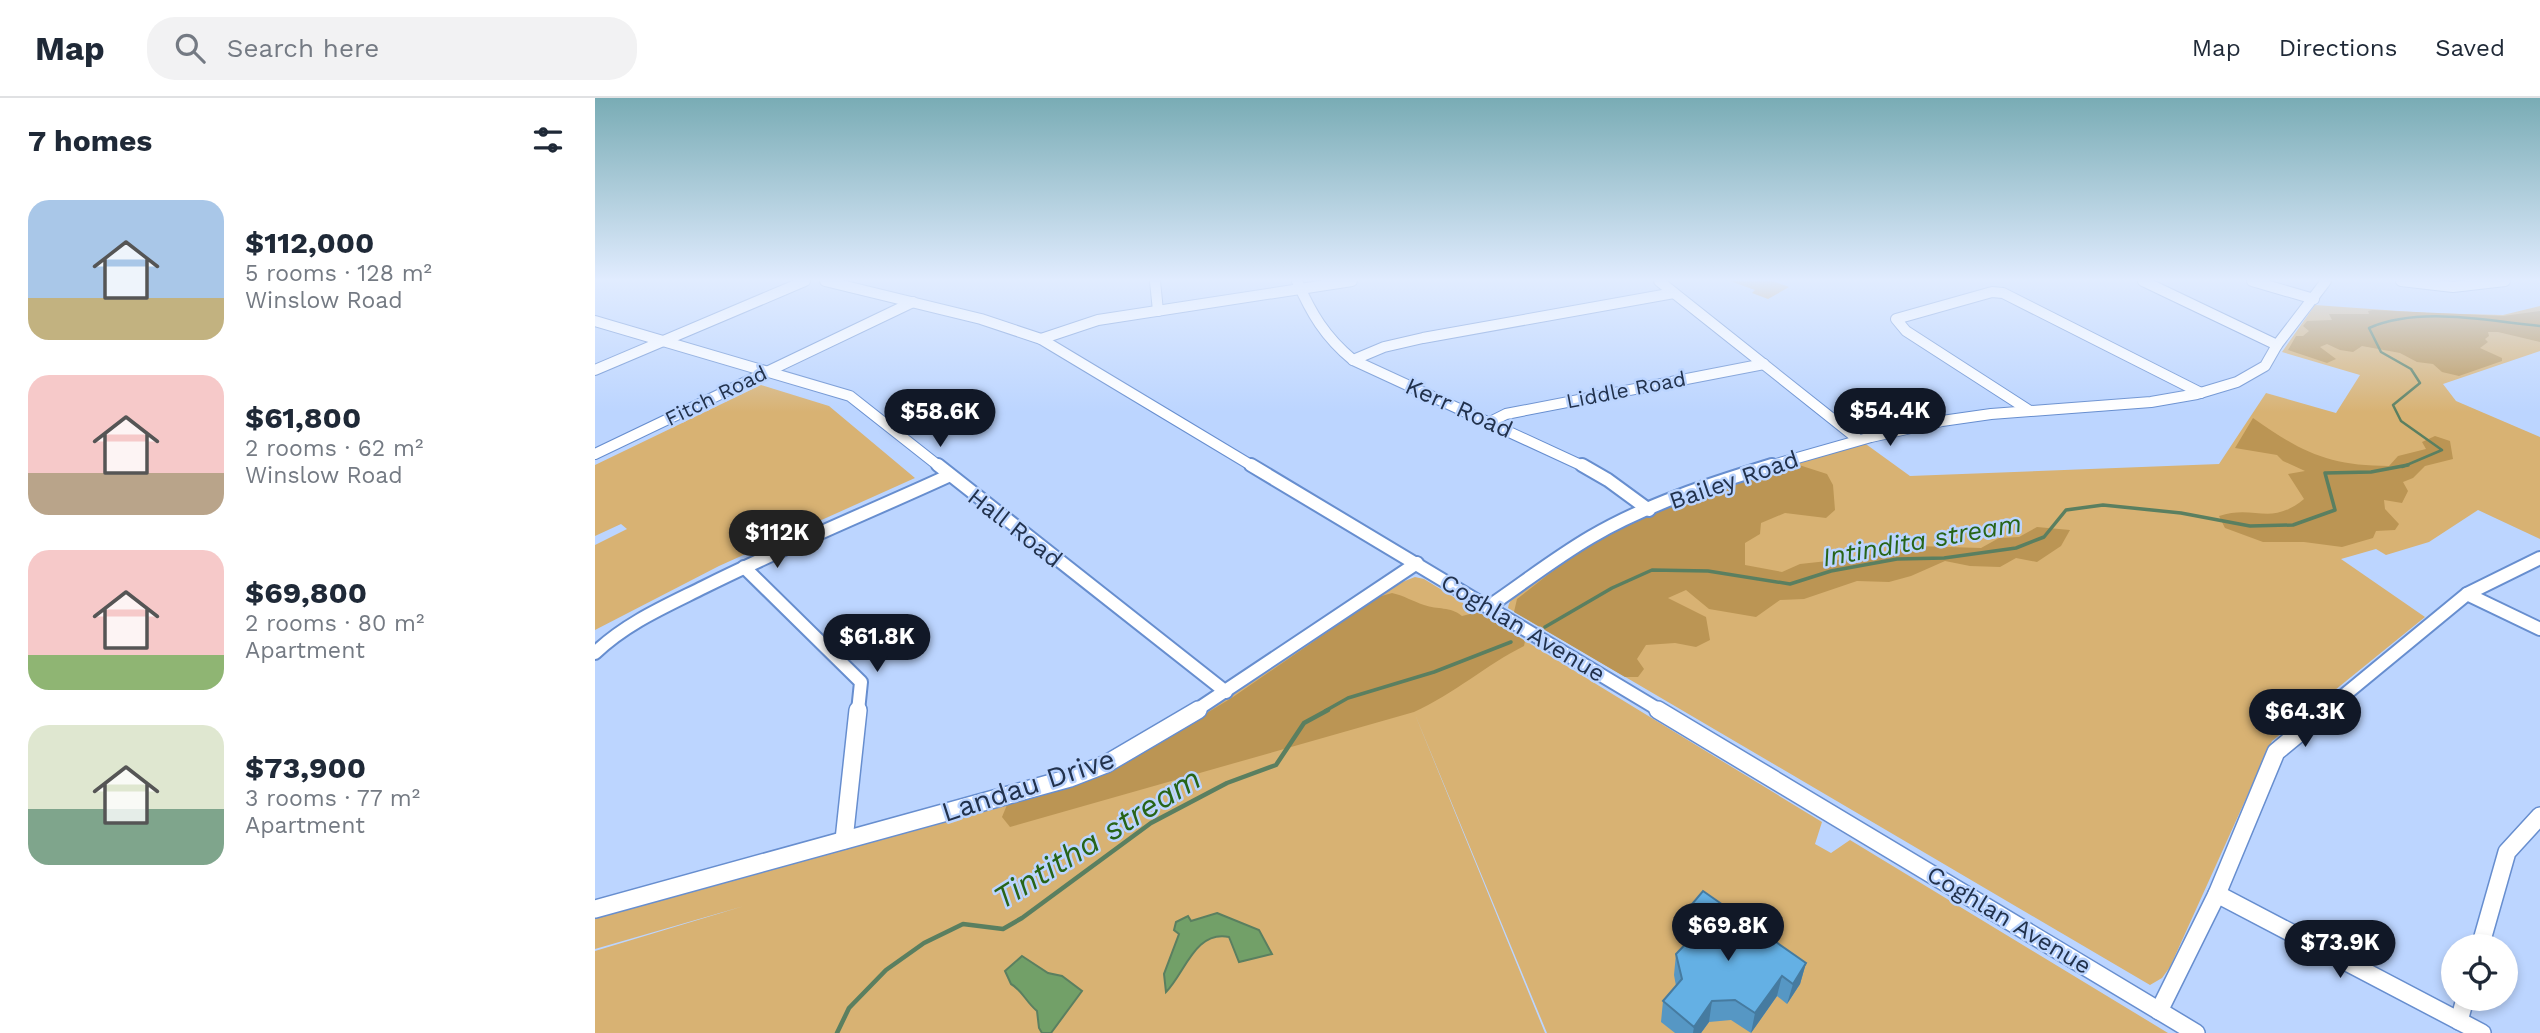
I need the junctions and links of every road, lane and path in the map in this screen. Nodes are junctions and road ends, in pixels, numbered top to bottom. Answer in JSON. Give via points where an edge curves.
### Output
{"nodes":[{"id":1,"x":608,"y":325,"type":"edge"},
{"id":2,"x":703,"y":325,"type":"edge"},
{"id":3,"x":865,"y":325,"type":"edge"},
{"id":4,"x":998,"y":325,"type":"edge"},
{"id":5,"x":1084,"y":325,"type":"edge"},
{"id":6,"x":1317,"y":325,"type":"edge"},
{"id":7,"x":1498,"y":325,"type":"edge"},
{"id":8,"x":1715,"y":325,"type":"edge"},
{"id":9,"x":1901,"y":325,"type":"edge"},
{"id":10,"x":2066,"y":325,"type":"edge"},
{"id":11,"x":2234,"y":325,"type":"edge"},
{"id":12,"x":2293,"y":325,"type":"edge"},
{"id":13,"x":1041,"y":339,"type":"junction"},
{"id":14,"x":665,"y":341,"type":"junction"},
{"id":15,"x":2277,"y":345,"type":"junction"},
{"id":16,"x":1353,"y":360,"type":"junction"},
{"id":17,"x":1764,"y":363,"type":"junction"},
{"id":18,"x":595,"y":370,"type":"edge"},
{"id":19,"x":765,"y":372,"type":"junction"},
{"id":20,"x":2201,"y":393,"type":"junction"},
{"id":21,"x":2030,"y":411,"type":"junction"},
{"id":22,"x":1490,"y":422,"type":"junction"},
{"id":23,"x":1859,"y":440,"type":"junction"},
{"id":24,"x":595,"y":453,"type":"edge"},
{"id":25,"x":948,"y":475,"type":"junction"},
{"id":26,"x":1649,"y":510,"type":"junction"},
{"id":27,"x":2540,"y":558,"type":"edge"},
{"id":28,"x":1416,"y":564,"type":"junction"},
{"id":29,"x":744,"y":567,"type":"junction"},
{"id":30,"x":2467,"y":594,"type":"junction"},
{"id":31,"x":1487,"y":607,"type":"junction"},
{"id":32,"x":2540,"y":629,"type":"edge"},
{"id":33,"x":595,"y":653,"type":"edge"},
{"id":34,"x":1226,"y":692,"type":"junction"},
{"id":35,"x":2540,"y":816,"type":"edge"},
{"id":36,"x":844,"y":841,"type":"junction"},
{"id":37,"x":2217,"y":894,"type":"junction"},
{"id":38,"x":595,"y":909,"type":"edge"},
{"id":39,"x":2484,"y":934,"type":"edge"},
{"id":40,"x":2159,"y":1010,"type":"junction"},
{"id":41,"x":2462,"y":1011,"type":"edge"},
{"id":42,"x":2459,"y":1021,"type":"junction"},
{"id":43,"x":2196,"y":1033,"type":"edge"},
{"id":44,"x":2482,"y":1033,"type":"edge"}],
"edges":[{"from":1,"to":14,"type":"street","name":"Hall Road"},
{"from":2,"to":14,"type":"street"},
{"from":3,"to":19,"type":"street","name":"Fitch Road"},
{"from":4,"to":13,"type":"street","name":"Coghlan Avenue"},
{"from":5,"to":13,"type":"street"},
{"from":6,"to":16,"type":"street","name":"Kerr Road","via":[[1329,342]]},
{"from":7,"to":16,"type":"street","via":[[1384,347]]},
{"from":8,"to":17,"type":"street"},
{"from":9,"to":21,"type":"street"},
{"from":10,"to":20,"type":"street"},
{"from":11,"to":15,"type":"street"},
{"from":12,"to":15,"type":"street"},
{"from":13,"to":28,"type":"street","name":"Coghlan Avenue"},
{"from":14,"to":18,"type":"street"},
{"from":14,"to":19,"type":"street","name":"Hall Road"},
{"from":15,"to":20,"type":"street","name":"Bailey Road","via":[[2277,353],[2248,377]]},
{"from":16,"to":22,"type":"street","name":"Kerr Road"},
{"from":17,"to":22,"type":"street","name":"Liddle Road","via":[[1506,414]]},
{"from":17,"to":23,"type":"street"},
{"from":19,"to":24,"type":"street","name":"Fitch Road"},
{"from":19,"to":25,"type":"street","name":"Hall Road","via":[[850,396]]},
{"from":20,"to":21,"type":"street","name":"Bailey Road","via":[[2142,404]]},
{"from":21,"to":23,"type":"street","name":"Bailey Road","via":[[1950,418]]},
{"from":22,"to":26,"type":"street","name":"Kerr Road","via":[[1589,468]]},
{"from":23,"to":26,"type":"street","name":"Bailey Road"},
{"from":25,"to":29,"type":"street"},
{"from":25,"to":34,"type":"street","name":"Hall Road"},
{"from":26,"to":31,"type":"street","name":"Bailey Road","via":[[1587,539]]},
{"from":27,"to":30,"type":"street"},
{"from":28,"to":31,"type":"street","name":"Coghlan Avenue"},
{"from":28,"to":34,"type":"street","name":"Landau Drive"},
{"from":29,"to":33,"type":"street","via":[[636,622]]},
{"from":29,"to":36,"type":"street","via":[[861,682]]},
{"from":30,"to":32,"type":"street"},
{"from":30,"to":37,"type":"street","via":[[2276,752]]},
{"from":31,"to":40,"type":"street","name":"Coghlan Avenue"},
{"from":34,"to":36,"type":"street","name":"Landau Drive","via":[[1106,764]]},
{"from":35,"to":39,"type":"street","via":[[2507,852]]},
{"from":36,"to":38,"type":"street","name":"Landau Drive"},
{"from":37,"to":40,"type":"street"},
{"from":37,"to":42,"type":"street"},
{"from":40,"to":43,"type":"street","name":"Coghlan Avenue"},
{"from":41,"to":42,"type":"street"},
{"from":42,"to":44,"type":"street"}]}
